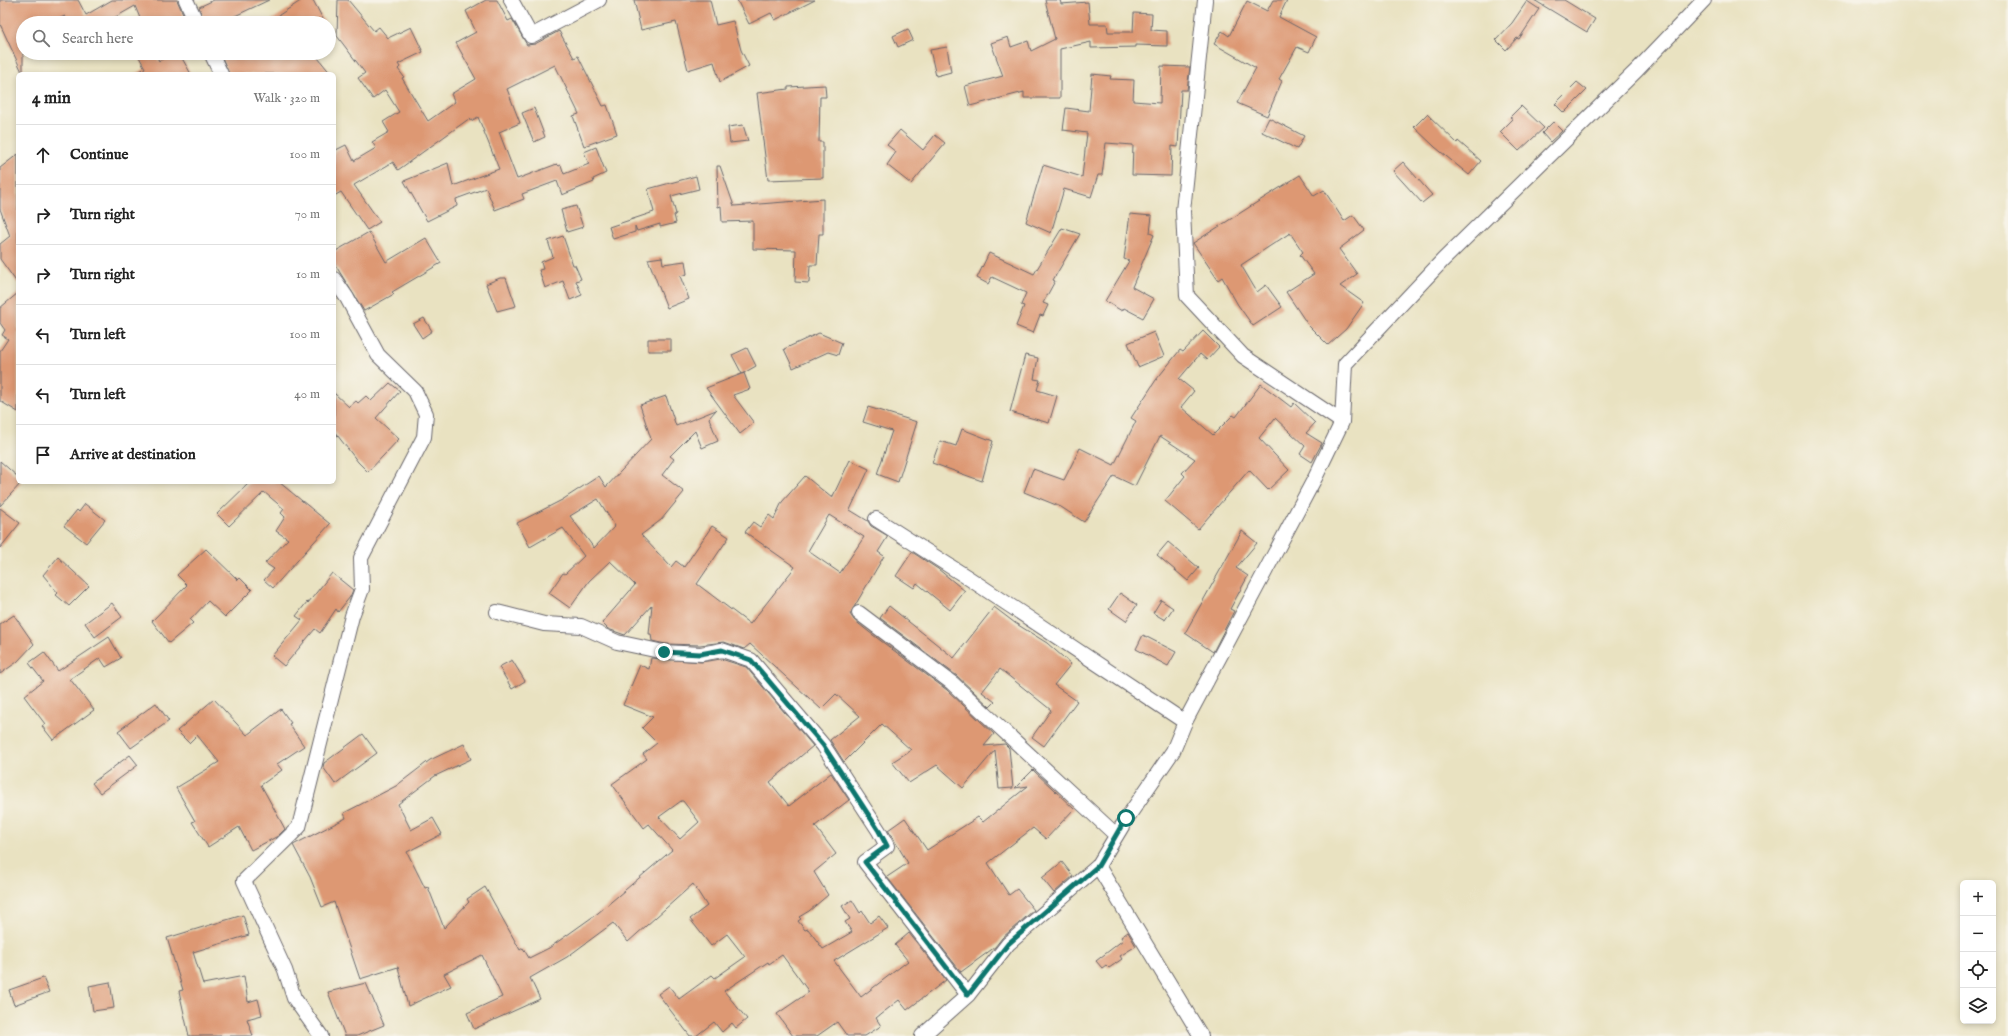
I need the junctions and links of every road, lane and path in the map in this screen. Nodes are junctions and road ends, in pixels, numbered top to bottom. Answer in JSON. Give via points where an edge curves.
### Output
{"nodes":[{"id":1,"x":186,"y":0,"type":"edge"},
{"id":2,"x":510,"y":0,"type":"edge"},
{"id":3,"x":599,"y":0,"type":"edge"},
{"id":4,"x":1205,"y":0,"type":"edge"},
{"id":5,"x":1704,"y":0,"type":"edge"},
{"id":6,"x":194,"y":16,"type":"edge"},
{"id":7,"x":214,"y":60,"type":"edge"},
{"id":8,"x":220,"y":72,"type":"edge"},
{"id":9,"x":336,"y":282,"type":"edge"},
{"id":10,"x":1342,"y":422,"type":"junction"},
{"id":11,"x":876,"y":519,"type":"dead end"},
{"id":12,"x":497,"y":612,"type":"dead end"},
{"id":13,"x":859,"y":613,"type":"dead end"},
{"id":14,"x":1185,"y":722,"type":"junction"},
{"id":15,"x":1116,"y":835,"type":"junction"},
{"id":16,"x":1098,"y":866,"type":"junction"},
{"id":17,"x":968,"y":995,"type":"junction"},
{"id":18,"x":321,"y":1036,"type":"edge"},
{"id":19,"x":922,"y":1036,"type":"edge"},
{"id":20,"x":1201,"y":1036,"type":"edge"}],
"edges":[{"from":1,"to":6,"type":"street"},
{"from":2,"to":3,"type":"street","via":[[531,36]]},
{"from":4,"to":10,"type":"street","via":[[1183,211],[1187,296],[1243,356]]},
{"from":5,"to":10,"type":"street","via":[[1637,70],[1443,260],[1345,364]]},
{"from":7,"to":8,"type":"street"},
{"from":9,"to":18,"type":"street","via":[[378,355],[415,391],[426,414],[424,437],[361,558],[362,589],[352,616],[299,827],[244,881],[294,998]]},
{"from":10,"to":14,"type":"street","via":[[1316,476]]},
{"from":11,"to":14,"type":"street"},
{"from":12,"to":17,"type":"street","via":[[544,624],[581,626],[617,642],[664,652],[700,654],[722,650],[751,660],[823,745],[879,831],[887,846],[865,862]]},
{"from":13,"to":15,"type":"street","via":[[952,683]]},
{"from":14,"to":15,"type":"street","via":[[1173,751]]},
{"from":15,"to":16,"type":"street"},
{"from":16,"to":17,"type":"street","via":[[1008,944]]},
{"from":16,"to":20,"type":"street"},
{"from":17,"to":19,"type":"street"}]}
